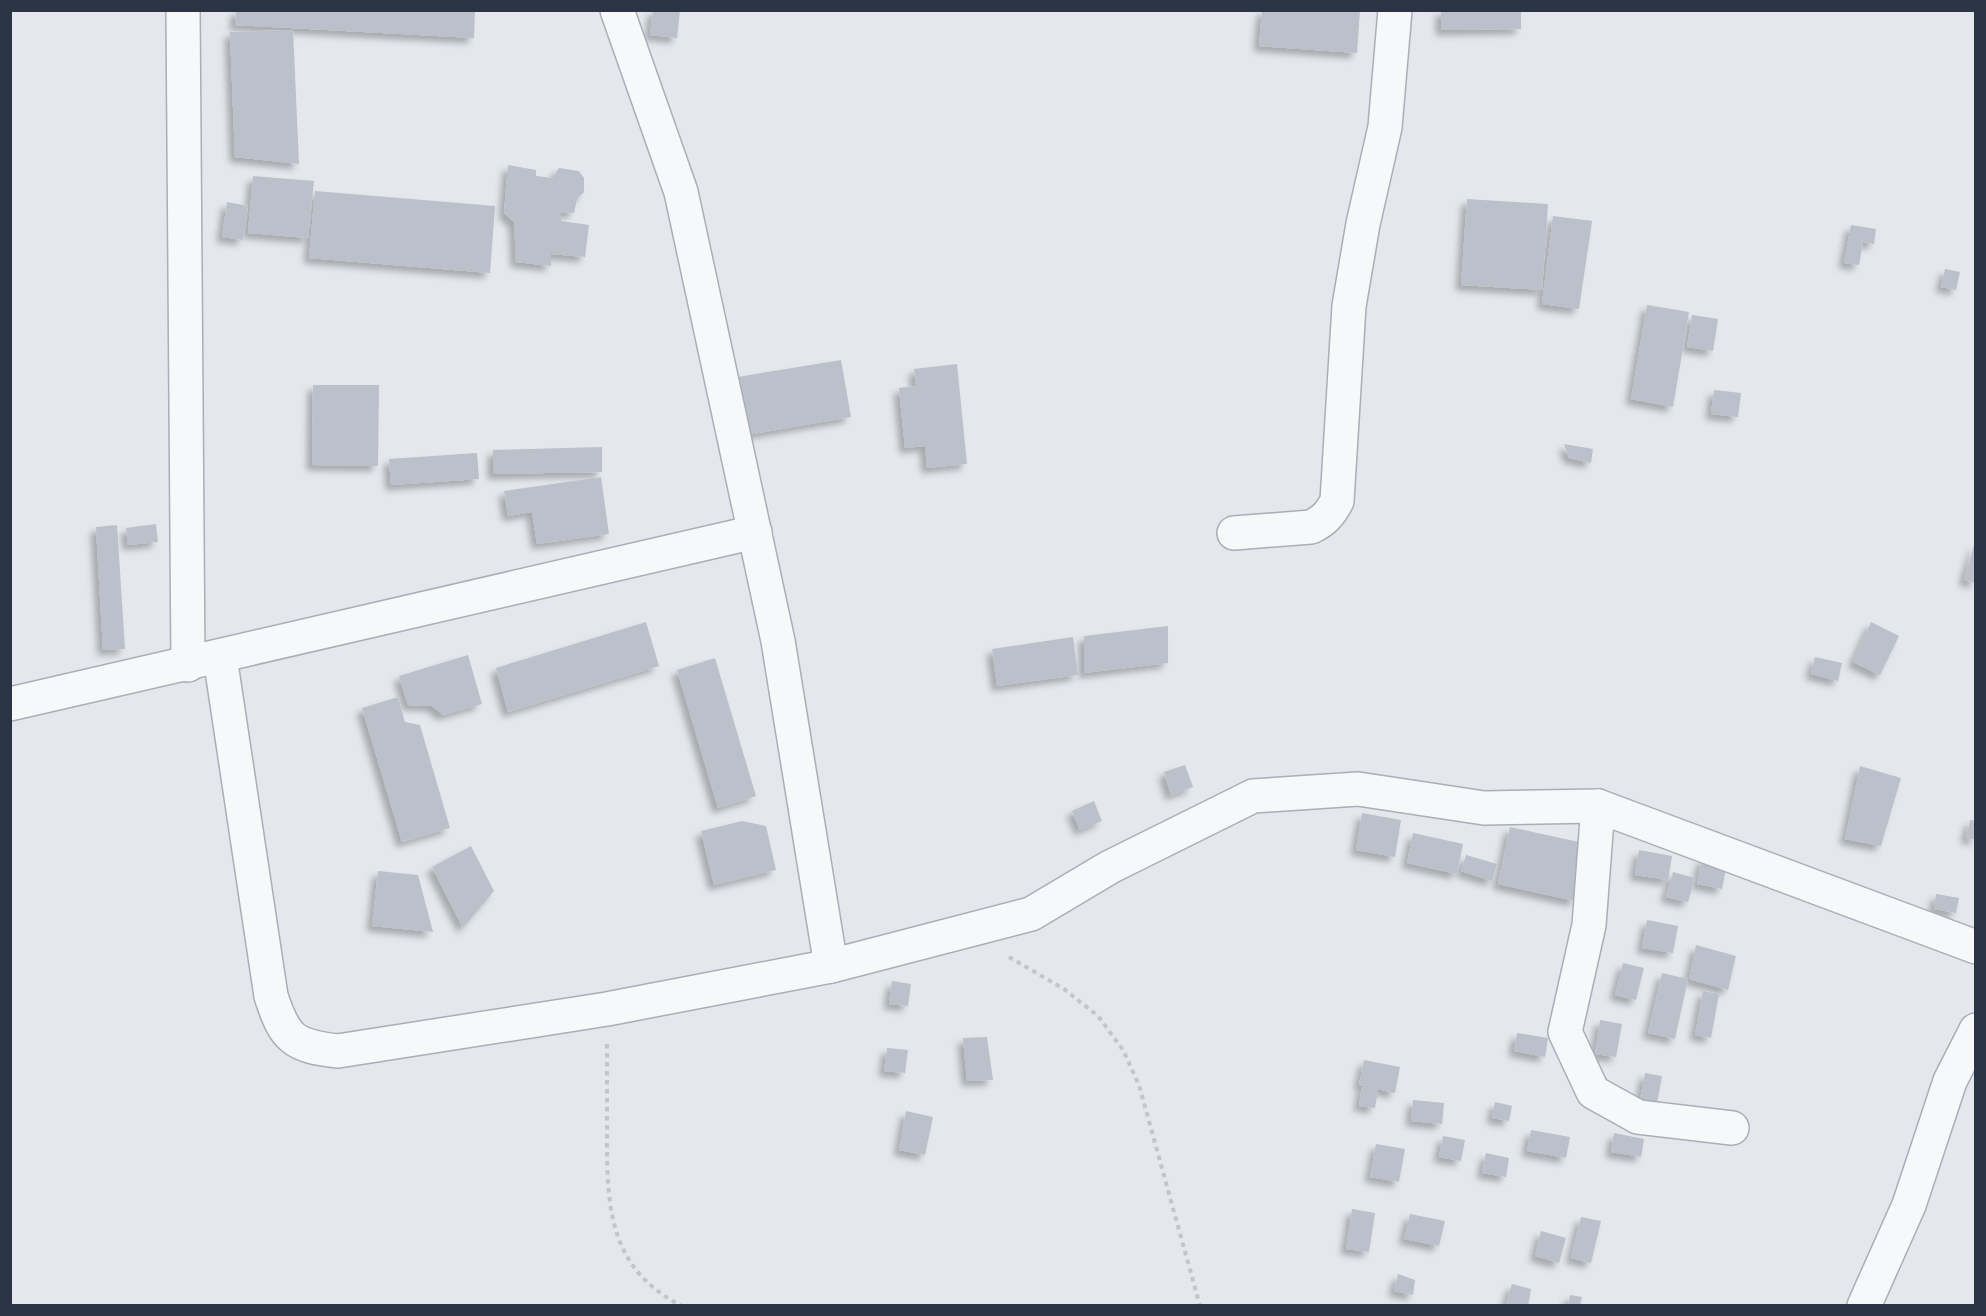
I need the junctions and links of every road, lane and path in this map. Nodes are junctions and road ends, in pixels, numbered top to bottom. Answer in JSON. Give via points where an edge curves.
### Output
{"nodes":[{"id":1,"x":183,"y":10,"type":"edge"},
{"id":2,"x":617,"y":10,"type":"edge"},
{"id":3,"x":1395,"y":10,"type":"edge"},
{"id":4,"x":755,"y":532,"type":"junction"},
{"id":5,"x":1234,"y":533,"type":"dead end"},
{"id":6,"x":220,"y":657,"type":"junction"},
{"id":7,"x":188,"y":665,"type":"junction"},
{"id":8,"x":10,"y":704,"type":"edge"},
{"id":9,"x":1599,"y":806,"type":"junction"},
{"id":10,"x":964,"y":931,"type":"junction"},
{"id":11,"x":1976,"y":948,"type":"edge"},
{"id":12,"x":831,"y":966,"type":"junction"},
{"id":13,"x":607,"y":1009,"type":"junction"},
{"id":14,"x":1976,"y":1030,"type":"edge"},
{"id":15,"x":1732,"y":1128,"type":"dead end"},
{"id":16,"x":682,"y":1305,"type":"edge"},
{"id":17,"x":1200,"y":1305,"type":"edge"},
{"id":18,"x":1864,"y":1305,"type":"edge"}],
"edges":[{"from":1,"to":7,"type":"street"},
{"from":2,"to":4,"type":"street","via":[[681,192]]},
{"from":3,"to":5,"type":"street","via":[[1385,127],[1349,306],[1336,501],[1327,517],[1311,527]]},
{"from":4,"to":6,"type":"street"},
{"from":4,"to":12,"type":"street","via":[[778,641]]},
{"from":6,"to":7,"type":"street"},
{"from":6,"to":13,"type":"street","via":[[271,996],[281,1027],[306,1047],[338,1051]]},
{"from":7,"to":8,"type":"street"},
{"from":9,"to":10,"type":"street","via":[[1484,808],[1358,789],[1253,796],[1110,867],[1031,914]]},
{"from":9,"to":11,"type":"street"},
{"from":9,"to":15,"type":"street","via":[[1589,925],[1565,1032],[1593,1092],[1638,1117]]},
{"from":10,"to":12,"type":"street"},
{"from":10,"to":17,"type":"path","via":[[1064,989],[1098,1016],[1123,1050],[1139,1085]]},
{"from":12,"to":13,"type":"street"},
{"from":13,"to":16,"type":"path","via":[[607,1194],[613,1225],[625,1254],[645,1279]]},
{"from":14,"to":18,"type":"street","via":[[1950,1081],[1909,1205]]}]}
